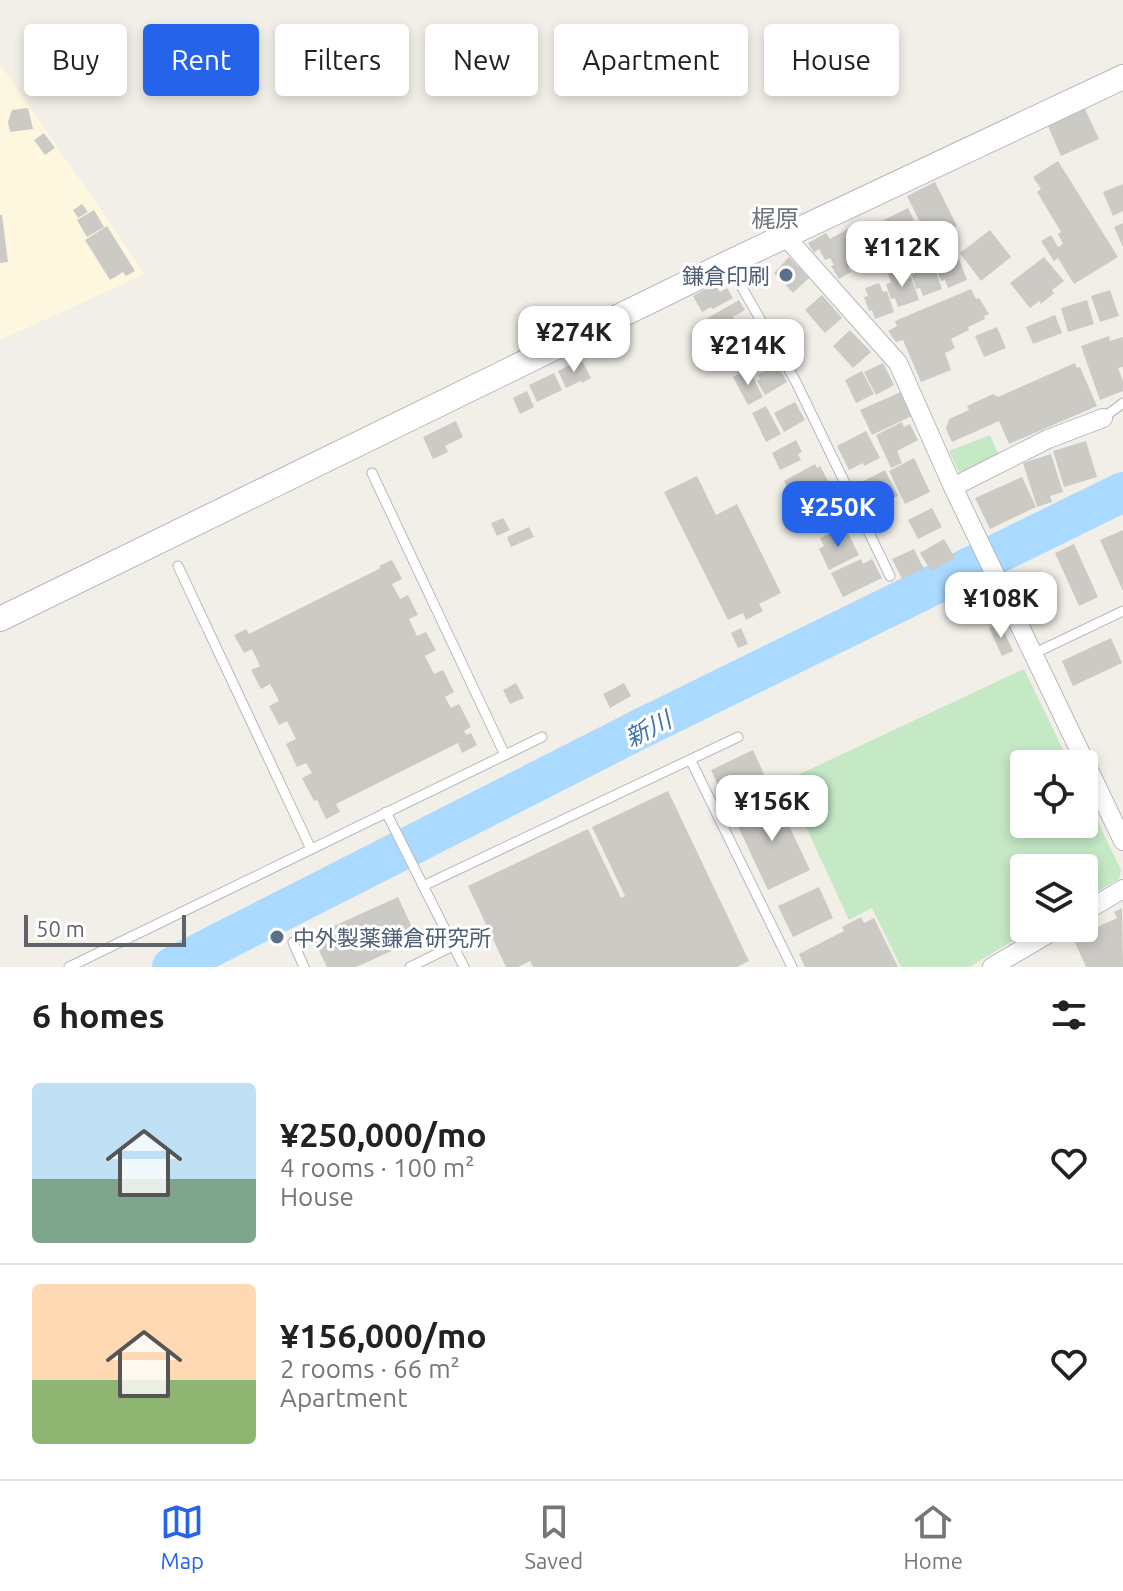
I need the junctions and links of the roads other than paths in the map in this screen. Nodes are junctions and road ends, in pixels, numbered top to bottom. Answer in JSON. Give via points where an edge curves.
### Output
{"nodes":[{"id":1,"x":1123,"y":77,"type":"edge"},
{"id":2,"x":785,"y":236,"type":"junction"},
{"id":3,"x":728,"y":263,"type":"junction"},
{"id":4,"x":1123,"y":403,"type":"edge"},
{"id":5,"x":1103,"y":418,"type":"joint"},
{"id":6,"x":372,"y":473,"type":"dead end"},
{"id":7,"x":953,"y":487,"type":"junction"},
{"id":8,"x":178,"y":566,"type":"dead end"},
{"id":9,"x":890,"y":576,"type":"dead end"},
{"id":10,"x":1123,"y":611,"type":"edge"},
{"id":11,"x":0,"y":619,"type":"edge"},
{"id":12,"x":1033,"y":654,"type":"junction"},
{"id":13,"x":542,"y":737,"type":"dead end"},
{"id":14,"x":738,"y":737,"type":"dead end"},
{"id":15,"x":505,"y":755,"type":"junction"},
{"id":16,"x":691,"y":761,"type":"junction"},
{"id":17,"x":386,"y":812,"type":"junction"},
{"id":18,"x":1123,"y":841,"type":"edge"},
{"id":19,"x":311,"y":849,"type":"junction"},
{"id":20,"x":423,"y":886,"type":"junction"},
{"id":21,"x":1123,"y":889,"type":"edge"},
{"id":22,"x":1098,"y":904,"type":"edge"},
{"id":23,"x":293,"y":942,"type":"dead end"},
{"id":24,"x":1034,"y":942,"type":"edge"},
{"id":25,"x":453,"y":946,"type":"junction"},
{"id":26,"x":69,"y":967,"type":"edge"},
{"id":27,"x":304,"y":967,"type":"edge"},
{"id":28,"x":410,"y":967,"type":"edge"},
{"id":29,"x":464,"y":967,"type":"edge"},
{"id":30,"x":792,"y":967,"type":"edge"},
{"id":31,"x":992,"y":967,"type":"edge"}],
"edges":[{"from":1,"to":2,"type":"street"},
{"from":2,"to":3,"type":"street"},
{"from":2,"to":7,"type":"street","via":[[898,363]]},
{"from":3,"to":9,"type":"lane","via":[[796,382]]},
{"from":3,"to":11,"type":"street"},
{"from":4,"to":5,"type":"lane"},
{"from":5,"to":7,"type":"street"},
{"from":6,"to":15,"type":"lane"},
{"from":7,"to":12,"type":"street"},
{"from":8,"to":19,"type":"lane"},
{"from":10,"to":12,"type":"lane"},
{"from":12,"to":18,"type":"street"},
{"from":13,"to":15,"type":"lane"},
{"from":14,"to":16,"type":"lane"},
{"from":15,"to":17,"type":"lane"},
{"from":16,"to":20,"type":"lane"},
{"from":16,"to":30,"type":"lane"},
{"from":17,"to":19,"type":"lane"},
{"from":17,"to":20,"type":"lane"},
{"from":19,"to":26,"type":"lane"},
{"from":20,"to":25,"type":"lane"},
{"from":21,"to":22,"type":"street"},
{"from":23,"to":27,"type":"lane"},
{"from":24,"to":31,"type":"street"},
{"from":25,"to":28,"type":"lane"},
{"from":25,"to":29,"type":"lane"}]}
